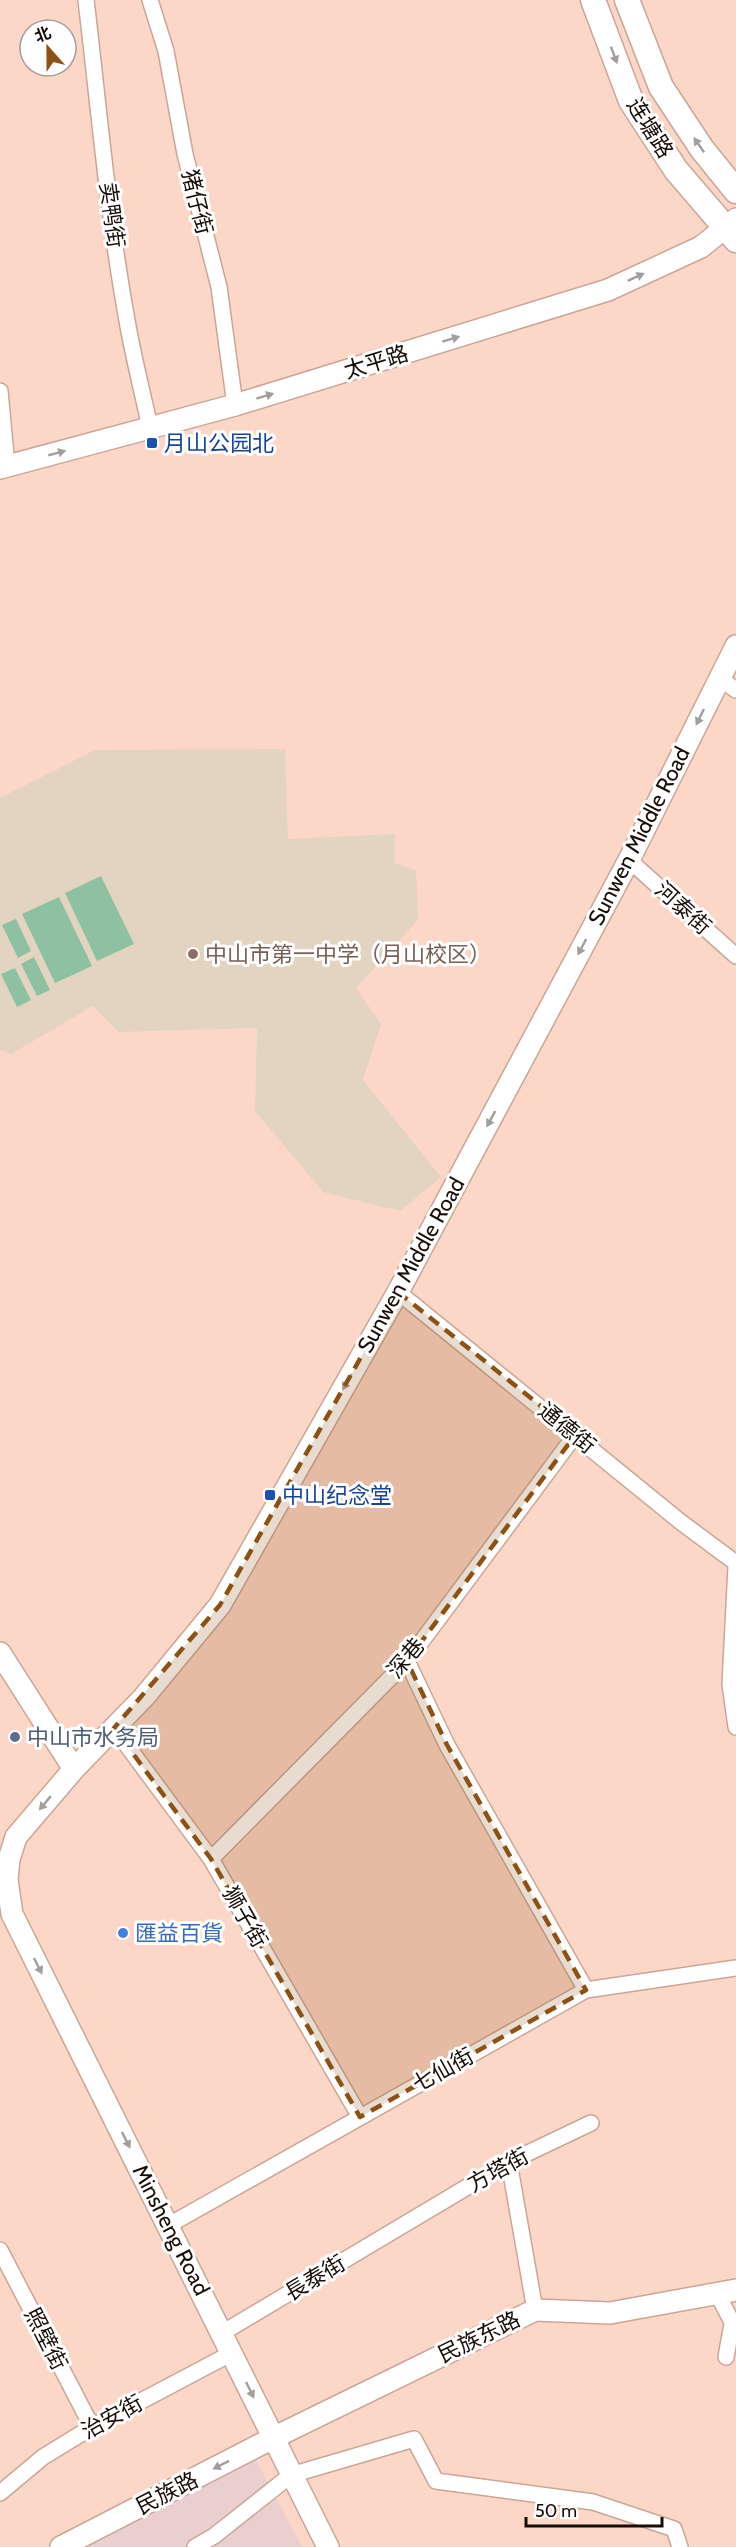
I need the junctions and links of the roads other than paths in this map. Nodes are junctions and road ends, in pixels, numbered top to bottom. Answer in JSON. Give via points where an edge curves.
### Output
{"nodes":[{"id":1,"x":86,"y":0,"type":"edge"},
{"id":2,"x":150,"y":0,"type":"edge"},
{"id":3,"x":594,"y":0,"type":"edge"},
{"id":4,"x":627,"y":0,"type":"edge"},
{"id":5,"x":736,"y":191,"type":"edge"},
{"id":6,"x":733,"y":229,"type":"edge"},
{"id":7,"x":0,"y":391,"type":"edge"},
{"id":8,"x":235,"y":405,"type":"junction"},
{"id":9,"x":150,"y":428,"type":"junction"},
{"id":10,"x":3,"y":467,"type":"edge"},
{"id":11,"x":736,"y":646,"type":"edge"},
{"id":12,"x":728,"y":684,"type":"edge"},
{"id":13,"x":629,"y":860,"type":"junction"},
{"id":14,"x":736,"y":956,"type":"edge"},
{"id":15,"x":398,"y":1293,"type":"junction"},
{"id":16,"x":576,"y":1434,"type":"junction"},
{"id":17,"x":736,"y":1563,"type":"edge"},
{"id":18,"x":736,"y":1567,"type":"edge"},
{"id":19,"x":0,"y":1653,"type":"edge"},
{"id":20,"x":407,"y":1661,"type":"junction"},
{"id":21,"x":736,"y":1727,"type":"edge"},
{"id":22,"x":114,"y":1728,"type":"junction"},
{"id":23,"x":74,"y":1769,"type":"junction"},
{"id":24,"x":16,"y":1837,"type":"joint"},
{"id":25,"x":211,"y":1859,"type":"junction"},
{"id":26,"x":6,"y":1908,"type":"edge"},
{"id":27,"x":736,"y":1968,"type":"edge"},
{"id":28,"x":586,"y":1990,"type":"junction"},
{"id":29,"x":360,"y":2117,"type":"junction"},
{"id":30,"x":591,"y":2123,"type":"dead end"},
{"id":31,"x":509,"y":2162,"type":"junction"},
{"id":32,"x":408,"y":2222,"type":"joint"},
{"id":33,"x":169,"y":2225,"type":"junction"},
{"id":34,"x":0,"y":2250,"type":"edge"},
{"id":35,"x":727,"y":2293,"type":"edge"},
{"id":36,"x":535,"y":2310,"type":"junction"},
{"id":37,"x":734,"y":2327,"type":"edge"},
{"id":38,"x":222,"y":2333,"type":"junction"},
{"id":39,"x":232,"y":2353,"type":"junction"},
{"id":40,"x":726,"y":2357,"type":"dead end"},
{"id":41,"x":92,"y":2427,"type":"junction"},
{"id":42,"x":273,"y":2438,"type":"junction"},
{"id":43,"x":291,"y":2475,"type":"junction"},
{"id":44,"x":0,"y":2493,"type":"edge"},
{"id":45,"x":61,"y":2547,"type":"edge"},
{"id":46,"x":195,"y":2547,"type":"edge"},
{"id":47,"x":328,"y":2547,"type":"edge"},
{"id":48,"x":680,"y":2547,"type":"edge"}],
"edges":[{"from":1,"to":9,"type":"street","name":"卖鸭街","via":[[128,325]]},
{"from":2,"to":8,"type":"street","name":"猪仔街","via":[[166,51],[185,154],[219,287]]},
{"from":3,"to":6,"type":"main road","name":"连塘路","one_way":true,"via":[[631,102],[676,170]]},
{"from":5,"to":4,"type":"main road","name":"连塘路","one_way":true,"via":[[702,149],[661,87]]},
{"from":8,"to":6,"type":"street","name":"太平路","one_way":true,"via":[[608,290]]},
{"from":7,"to":10,"type":"street"},
{"from":8,"to":9,"type":"street","name":"太平路"},
{"from":10,"to":9,"type":"street","name":"太平路","one_way":true},
{"from":11,"to":12,"type":"street","name":"Sunwen Middle Road"},
{"from":12,"to":13,"type":"street","name":"Sunwen Middle Road","one_way":true},
{"from":13,"to":14,"type":"street","name":"河泰街"},
{"from":13,"to":15,"type":"street","name":"Sunwen Middle Road","one_way":true},
{"from":15,"to":16,"type":"street","name":"通德街"},
{"from":15,"to":22,"type":"street","name":"Sunwen Middle Road","one_way":true,"via":[[220,1605]]},
{"from":16,"to":17,"type":"street","name":"通德街"},
{"from":16,"to":20,"type":"street","name":"深巷"},
{"from":18,"to":21,"type":"street","via":[[730,1684]]},
{"from":19,"to":23,"type":"street"},
{"from":20,"to":25,"type":"street","name":"深巷"},
{"from":20,"to":28,"type":"street","via":[[447,1745]]},
{"from":22,"to":23,"type":"street","name":"Sunwen Middle Road"},
{"from":22,"to":25,"type":"street","name":"狮子街"},
{"from":23,"to":24,"type":"street","name":"Sunwen Middle Road","one_way":true},
{"from":24,"to":26,"type":"street","name":"Minsheng Road","via":[[9,1858]]},
{"from":25,"to":29,"type":"street","name":"狮子街"},
{"from":26,"to":33,"type":"street","name":"Minsheng Road","one_way":true},
{"from":27,"to":28,"type":"street","name":"七仙街"},
{"from":28,"to":29,"type":"street","name":"七仙街"},
{"from":29,"to":33,"type":"street","name":"七仙街"},
{"from":30,"to":31,"type":"street","name":"方塔街"},
{"from":31,"to":32,"type":"street","name":"方塔街"},
{"from":31,"to":36,"type":"street"},
{"from":32,"to":38,"type":"street","name":"長泰街"},
{"from":33,"to":38,"type":"street","name":"Minsheng Road"},
{"from":34,"to":41,"type":"street","name":"照壁街"},
{"from":35,"to":36,"type":"street","name":"民族东路","via":[[610,2313]]},
{"from":35,"to":37,"type":"street"},
{"from":36,"to":42,"type":"street","name":"民族东路"},
{"from":37,"to":40,"type":"street"},
{"from":38,"to":39,"type":"street","name":"Minsheng Road"},
{"from":39,"to":41,"type":"street","name":"治安街"},
{"from":39,"to":42,"type":"street","name":"Minsheng Road","one_way":true},
{"from":41,"to":44,"type":"street","name":"治安街","via":[[43,2457]]},
{"from":42,"to":43,"type":"street","name":"Minsheng Road"},
{"from":42,"to":45,"type":"street","name":"民族路","one_way":true},
{"from":43,"to":46,"type":"street"},
{"from":43,"to":47,"type":"street","name":"Minsheng Road"},
{"from":43,"to":48,"type":"street","via":[[414,2439],[436,2481],[593,2502],[674,2529]]}]}
